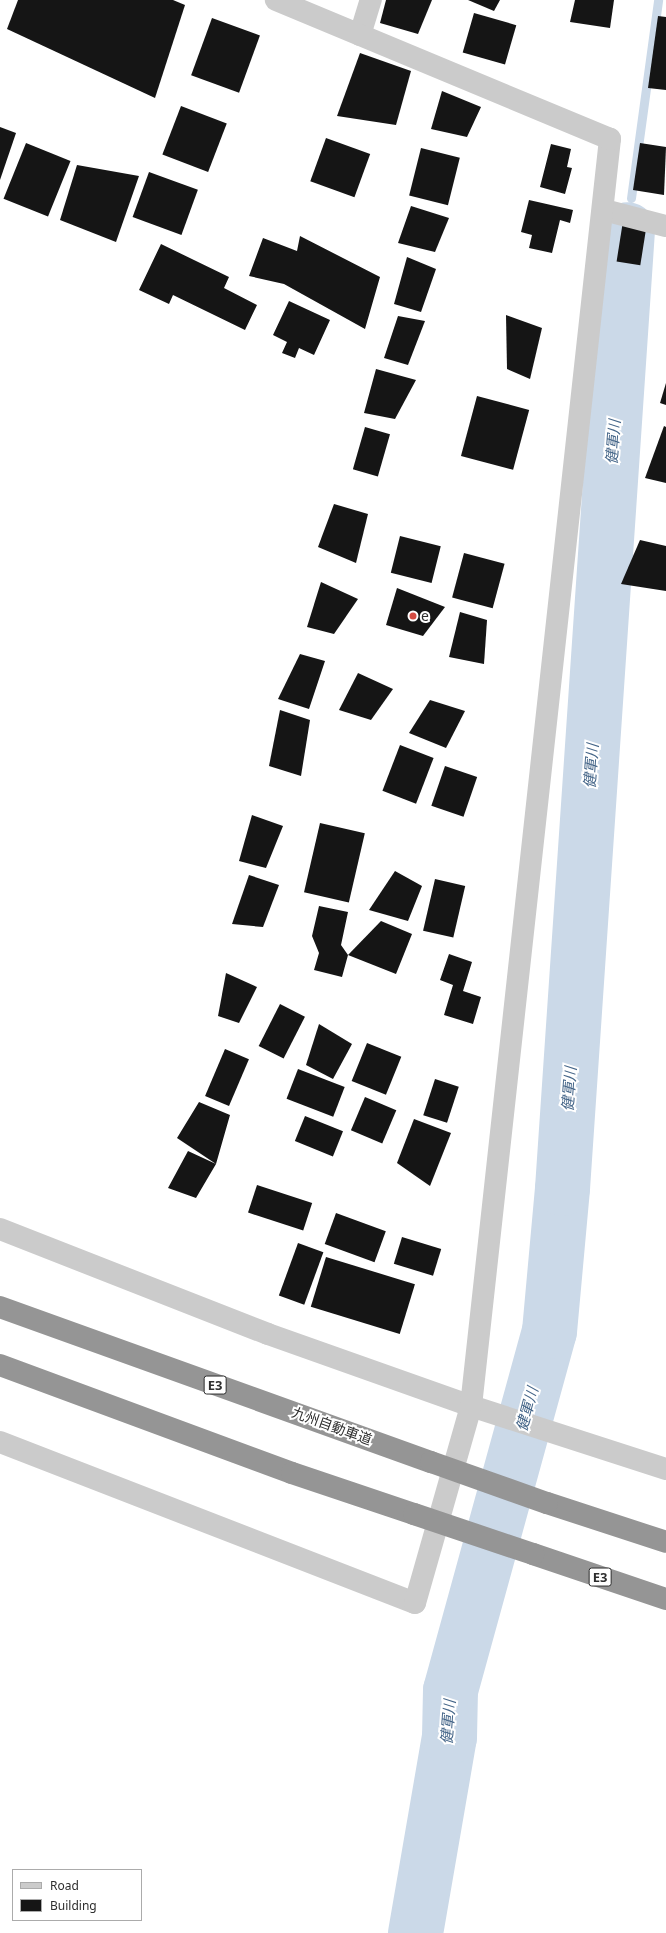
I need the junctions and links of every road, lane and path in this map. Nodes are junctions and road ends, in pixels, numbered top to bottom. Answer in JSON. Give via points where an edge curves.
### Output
{"nodes":[{"id":1,"x":276,"y":0,"type":"edge"},
{"id":2,"x":371,"y":0,"type":"edge"},
{"id":3,"x":360,"y":35,"type":"junction"},
{"id":4,"x":604,"y":210,"type":"junction"},
{"id":5,"x":666,"y":226,"type":"edge"},
{"id":6,"x":0,"y":1229,"type":"edge"},
{"id":7,"x":0,"y":1308,"type":"edge"},
{"id":8,"x":0,"y":1365,"type":"edge"},
{"id":9,"x":471,"y":1406,"type":"junction"},
{"id":10,"x":0,"y":1442,"type":"edge"},
{"id":11,"x":666,"y":1469,"type":"edge"},
{"id":12,"x":666,"y":1542,"type":"edge"},
{"id":13,"x":666,"y":1599,"type":"edge"}],
"edges":[{"from":1,"to":3,"type":"street"},
{"from":2,"to":3,"type":"street"},
{"from":3,"to":4,"type":"street","via":[[610,140]]},
{"from":4,"to":5,"type":"street"},
{"from":4,"to":9,"type":"street"},
{"from":6,"to":9,"type":"street","via":[[268,1334]]},
{"from":7,"to":12,"type":"highway","name":"九州自動車道","number":"E3","bridge":true,"via":[[547,1503]]},
{"from":8,"to":13,"type":"highway","number":"E3","bridge":true,"via":[[285,1470]]},
{"from":9,"to":10,"type":"street","via":[[415,1603]]},
{"from":9,"to":11,"type":"street"}]}
